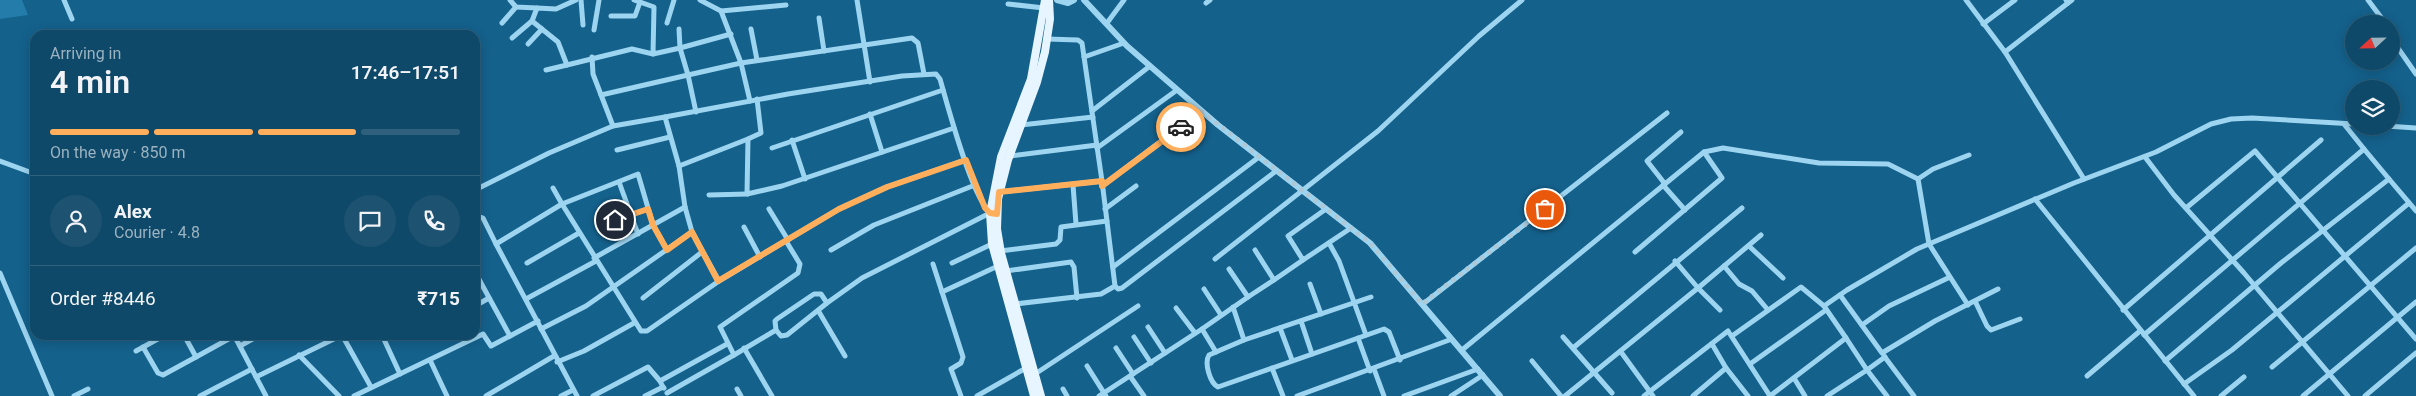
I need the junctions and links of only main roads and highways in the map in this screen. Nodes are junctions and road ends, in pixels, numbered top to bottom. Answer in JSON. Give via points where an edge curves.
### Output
{"nodes":[{"id":1,"x":1049,"y":0,"type":"edge"},
{"id":2,"x":1045,"y":4,"type":"edge"},
{"id":3,"x":994,"y":214,"type":"junction"},
{"id":4,"x":1034,"y":396,"type":"edge"},
{"id":5,"x":1041,"y":396,"type":"edge"}],
"edges":[{"from":1,"to":3,"type":"main road","via":[[1050,20],[1037,82],[1010,156]]},
{"from":2,"to":3,"type":"main road","via":[[1032,79],[1001,158]]},
{"from":3,"to":4,"type":"main road","via":[[992,244]]},
{"from":3,"to":5,"type":"main road","via":[[1000,251]]}]}
